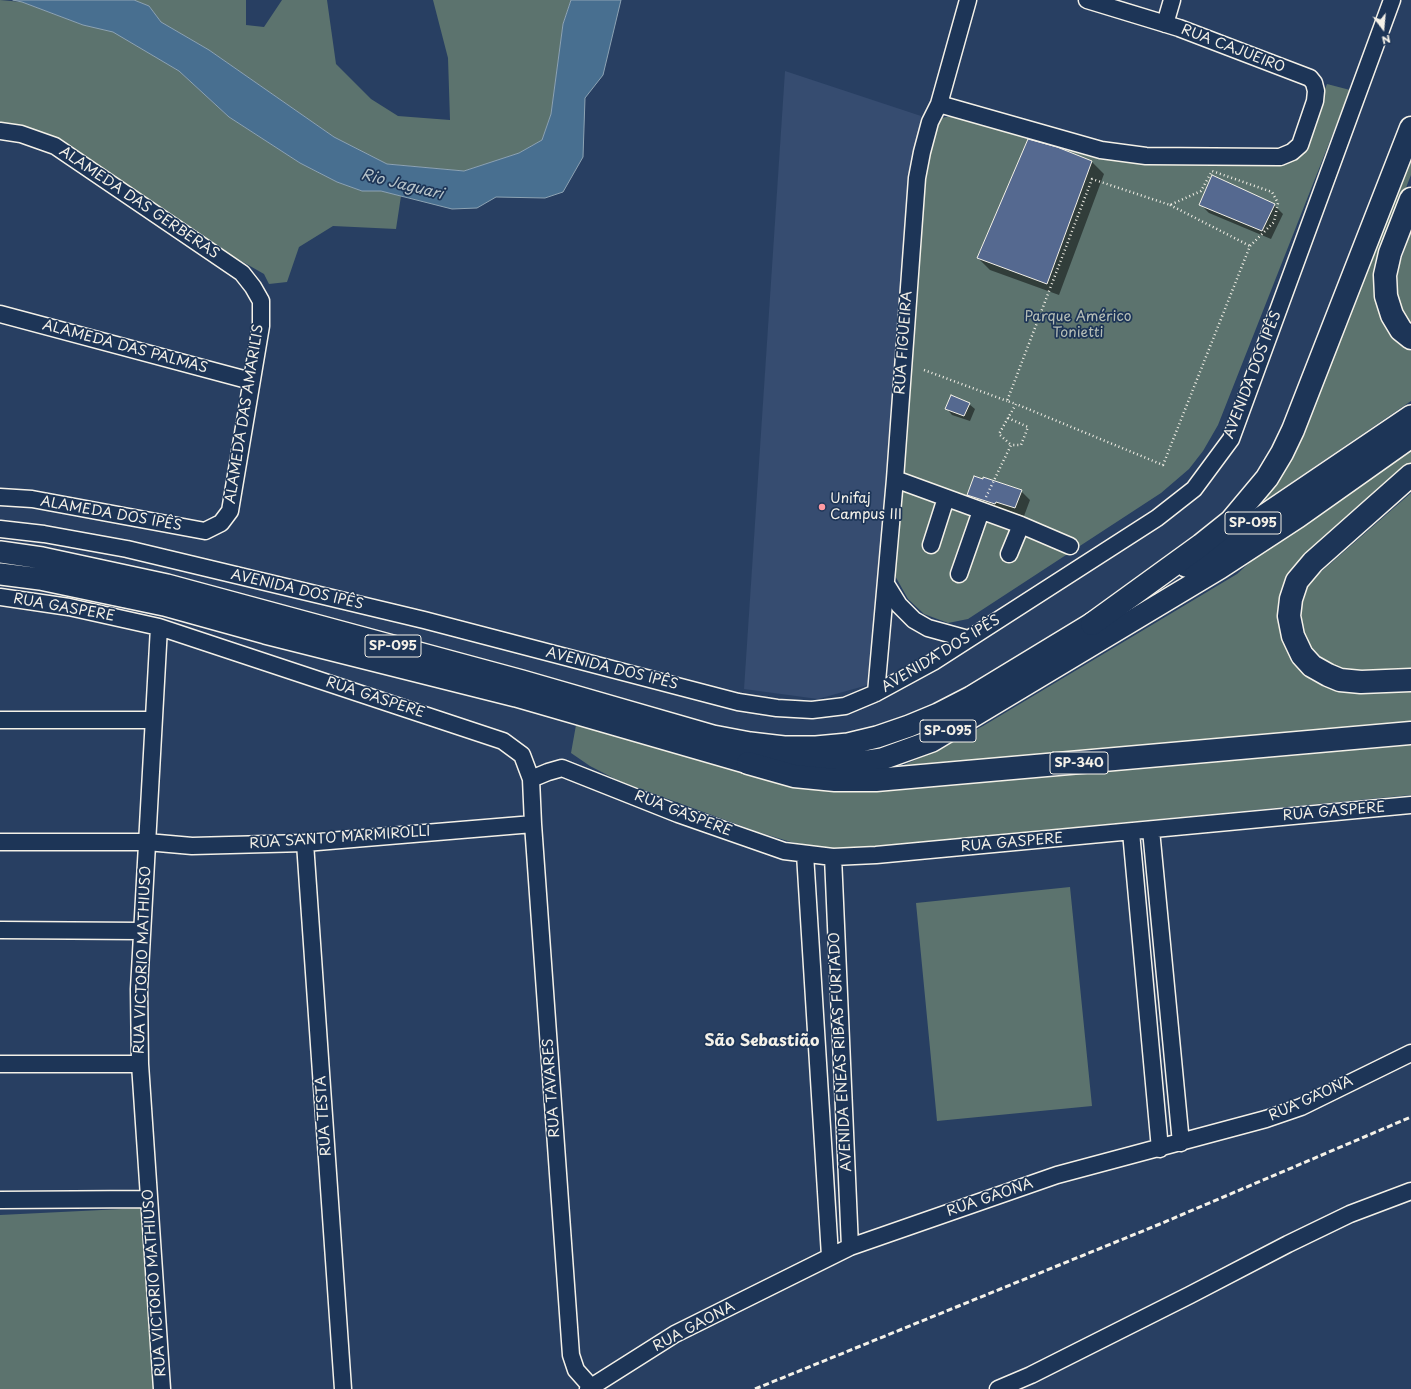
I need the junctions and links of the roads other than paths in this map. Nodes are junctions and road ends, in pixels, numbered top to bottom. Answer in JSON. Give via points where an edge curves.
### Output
{"nodes":[{"id":1,"x":968,"y":0,"type":"edge"},
{"id":2,"x":1087,"y":0,"type":"edge"},
{"id":3,"x":1172,"y":0,"type":"edge"},
{"id":4,"x":1392,"y":0,"type":"edge"},
{"id":5,"x":1165,"y":24,"type":"junction"},
{"id":6,"x":939,"y":104,"type":"junction"},
{"id":7,"x":1411,"y":128,"type":"edge"},
{"id":8,"x":0,"y":131,"type":"edge"},
{"id":9,"x":1411,"y":199,"type":"edge"},
{"id":10,"x":261,"y":301,"type":"joint"},
{"id":11,"x":0,"y":314,"type":"edge"},
{"id":12,"x":1411,"y":338,"type":"edge"},
{"id":13,"x":251,"y":381,"type":"junction"},
{"id":14,"x":1411,"y":416,"type":"edge"},
{"id":15,"x":1411,"y":437,"type":"edge"},
{"id":16,"x":1411,"y":475,"type":"edge"},
{"id":17,"x":895,"y":479,"type":"junction"},
{"id":18,"x":0,"y":497,"type":"edge"},
{"id":19,"x":946,"y":498,"type":"junction"},
{"id":20,"x":980,"y":510,"type":"junction"},
{"id":21,"x":221,"y":523,"type":"joint"},
{"id":22,"x":1020,"y":525,"type":"junction"},
{"id":23,"x":0,"y":529,"type":"edge"},
{"id":24,"x":930,"y":545,"type":"dead end"},
{"id":25,"x":1070,"y":546,"type":"dead end"},
{"id":26,"x":0,"y":552,"type":"edge"},
{"id":27,"x":1009,"y":554,"type":"dead end"},
{"id":28,"x":0,"y":574,"type":"edge"},
{"id":29,"x":959,"y":574,"type":"dead end"},
{"id":30,"x":886,"y":584,"type":"junction"},
{"id":31,"x":0,"y":597,"type":"edge"},
{"id":32,"x":1092,"y":624,"type":"junction"},
{"id":33,"x":159,"y":627,"type":"junction"},
{"id":34,"x":968,"y":639,"type":"junction"},
{"id":35,"x":1411,"y":680,"type":"edge"},
{"id":36,"x":876,"y":693,"type":"junction"},
{"id":37,"x":0,"y":720,"type":"edge"},
{"id":38,"x":153,"y":720,"type":"junction"},
{"id":39,"x":1411,"y":733,"type":"edge"},
{"id":40,"x":748,"y":762,"type":"junction"},
{"id":41,"x":531,"y":780,"type":"junction"},
{"id":42,"x":1411,"y":805,"type":"edge"},
{"id":43,"x":533,"y":824,"type":"junction"},
{"id":44,"x":1151,"y":830,"type":"junction"},
{"id":45,"x":1131,"y":832,"type":"junction"},
{"id":46,"x":0,"y":842,"type":"edge"},
{"id":47,"x":147,"y":842,"type":"junction"},
{"id":48,"x":305,"y":843,"type":"junction"},
{"id":49,"x":805,"y":854,"type":"junction"},
{"id":50,"x":833,"y":857,"type":"junction"},
{"id":51,"x":0,"y":930,"type":"edge"},
{"id":52,"x":142,"y":931,"type":"junction"},
{"id":53,"x":1411,"y":1052,"type":"edge"},
{"id":54,"x":0,"y":1064,"type":"edge"},
{"id":55,"x":140,"y":1064,"type":"junction"},
{"id":56,"x":1181,"y":1143,"type":"junction"},
{"id":57,"x":1160,"y":1149,"type":"junction"},
{"id":58,"x":1411,"y":1191,"type":"edge"},
{"id":59,"x":0,"y":1200,"type":"edge"},
{"id":60,"x":148,"y":1200,"type":"junction"},
{"id":61,"x":850,"y":1246,"type":"junction"},
{"id":62,"x":830,"y":1256,"type":"junction"},
{"id":63,"x":591,"y":1388,"type":"edge"},
{"id":64,"x":162,"y":1389,"type":"edge"},
{"id":65,"x":343,"y":1389,"type":"edge"},
{"id":66,"x":998,"y":1389,"type":"edge"}],
"edges":[{"from":1,"to":6,"type":"street","name":"RUA FIGUEIRA"},
{"from":2,"to":5,"type":"street","name":"RUA CAJUEIRO"},
{"from":3,"to":5,"type":"street"},
{"from":4,"to":34,"type":"street","name":"AVENIDA DOS IPÊS","via":[[1231,439],[1194,489],[1157,518]]},
{"from":5,"to":6,"type":"street","name":"RUA CAJUEIRO","via":[[1310,78],[1316,90],[1315,101],[1300,144],[1292,152],[1280,157],[1146,156],[1101,150]]},
{"from":6,"to":17,"type":"street","name":"RUA FIGUEIRA","via":[[930,122],[917,178]]},
{"from":7,"to":32,"type":"highway","via":[[1293,430],[1267,478],[1230,521]]},
{"from":8,"to":10,"type":"street","name":"ALAMEDA DAS GERBERAS","via":[[21,134],[54,146],[242,273],[254,287]]},
{"from":9,"to":12,"type":"highway","via":[[1390,253],[1385,275],[1386,296],[1392,315],[1401,330]]},
{"from":10,"to":13,"type":"street","name":"ALAMEDA DAS AMARILIS","via":[[261,326]]},
{"from":11,"to":13,"type":"street","name":"ALAMEDA DAS PALMAS"},
{"from":13,"to":21,"type":"street","name":"ALAMEDA DAS AMARILIS","via":[[230,511]]},
{"from":14,"to":32,"type":"main road","number":"SP-095","via":[[1216,548]]},
{"from":15,"to":40,"type":"main road","number":"SP-095","via":[[1298,517],[1220,568],[932,741],[882,759],[841,765],[804,767]]},
{"from":16,"to":35,"type":"highway","via":[[1313,562],[1297,581],[1289,616],[1293,636],[1302,655],[1312,666],[1328,675],[1340,680],[1361,682]]},
{"from":17,"to":19,"type":"street"},
{"from":17,"to":30,"type":"street","name":"RUA FIGUEIRA"},
{"from":18,"to":21,"type":"street","name":"ALAMEDA DOS IPÊS","via":[[32,499],[205,531]]},
{"from":19,"to":20,"type":"street"},
{"from":19,"to":24,"type":"street"},
{"from":20,"to":22,"type":"street"},
{"from":20,"to":29,"type":"street"},
{"from":22,"to":25,"type":"street"},
{"from":22,"to":27,"type":"street"},
{"from":23,"to":36,"type":"street","name":"AVENIDA DOS IPÊS","via":[[127,549],[424,620],[738,702],[812,710],[845,706]]},
{"from":26,"to":32,"type":"main road","number":"SP-095","via":[[42,558],[167,585],[522,681],[713,736],[784,747],[848,744],[909,726],[971,697]]},
{"from":28,"to":40,"type":"main road","number":"SP-095","via":[[40,579],[164,605],[516,696]]},
{"from":30,"to":34,"type":"street","via":[[899,605],[914,620],[928,628]]},
{"from":30,"to":36,"type":"street","name":"RUA FIGUEIRA"},
{"from":31,"to":33,"type":"street","name":"RUA GASPERE","via":[[70,606]]},
{"from":33,"to":38,"type":"street","name":"RUA VICTORIO MATHIUSO"},
{"from":33,"to":41,"type":"street","name":"RUA GASPERE","via":[[503,741],[522,755]]},
{"from":34,"to":36,"type":"street","name":"AVENIDA DOS IPÊS","via":[[933,662]]},
{"from":37,"to":38,"type":"street"},
{"from":38,"to":47,"type":"street","name":"RUA VICTORIO MATHIUSO"},
{"from":39,"to":40,"type":"highway","number":"SP-340","via":[[876,780],[794,776]]},
{"from":41,"to":43,"type":"street","name":"RUA TAVARES"},
{"from":41,"to":49,"type":"street","name":"RUA GASPERE","via":[[562,768],[678,814],[784,851]]},
{"from":42,"to":44,"type":"street","name":"RUA GASPERE"},
{"from":43,"to":48,"type":"street","name":"RUA SANTO MARMIROLLI"},
{"from":43,"to":63,"type":"street","name":"RUA TAVARES","via":[[571,1355],[576,1370]]},
{"from":44,"to":45,"type":"street","name":"RUA GASPERE"},
{"from":44,"to":56,"type":"street"},
{"from":45,"to":50,"type":"street","name":"RUA GASPERE"},
{"from":45,"to":57,"type":"street"},
{"from":46,"to":47,"type":"street","name":"RUA SANTO MARMIROLLI"},
{"from":47,"to":48,"type":"street","name":"RUA SANTO MARMIROLLI","via":[[192,846]]},
{"from":47,"to":52,"type":"street","name":"RUA VICTORIO MATHIUSO"},
{"from":48,"to":65,"type":"street","name":"RUA TESTA"},
{"from":49,"to":50,"type":"street","name":"RUA GASPERE"},
{"from":49,"to":62,"type":"street","name":"AVENIDA ENEAS RIBAS FURTADO"},
{"from":50,"to":61,"type":"street","name":"AVENIDA ENEAS RIBAS FURTADO"},
{"from":51,"to":52,"type":"street"},
{"from":52,"to":55,"type":"street","name":"RUA VICTORIO MATHIUSO","via":[[139,989]]},
{"from":53,"to":56,"type":"street","name":"RUA GAONA","via":[[1301,1107]]},
{"from":54,"to":55,"type":"street"},
{"from":55,"to":60,"type":"street","name":"RUA VICTORIO MATHIUSO"},
{"from":56,"to":57,"type":"street","name":"RUA GAONA"},
{"from":57,"to":61,"type":"street","name":"RUA GAONA","via":[[1057,1176]]},
{"from":58,"to":66,"type":"street","via":[[1350,1214]]},
{"from":59,"to":60,"type":"street"},
{"from":60,"to":64,"type":"street","name":"RUA VICTORIO MATHIUSO"},
{"from":61,"to":62,"type":"street","name":"RUA GAONA"},
{"from":62,"to":63,"type":"street","name":"RUA GAONA","via":[[675,1334]]}]}
